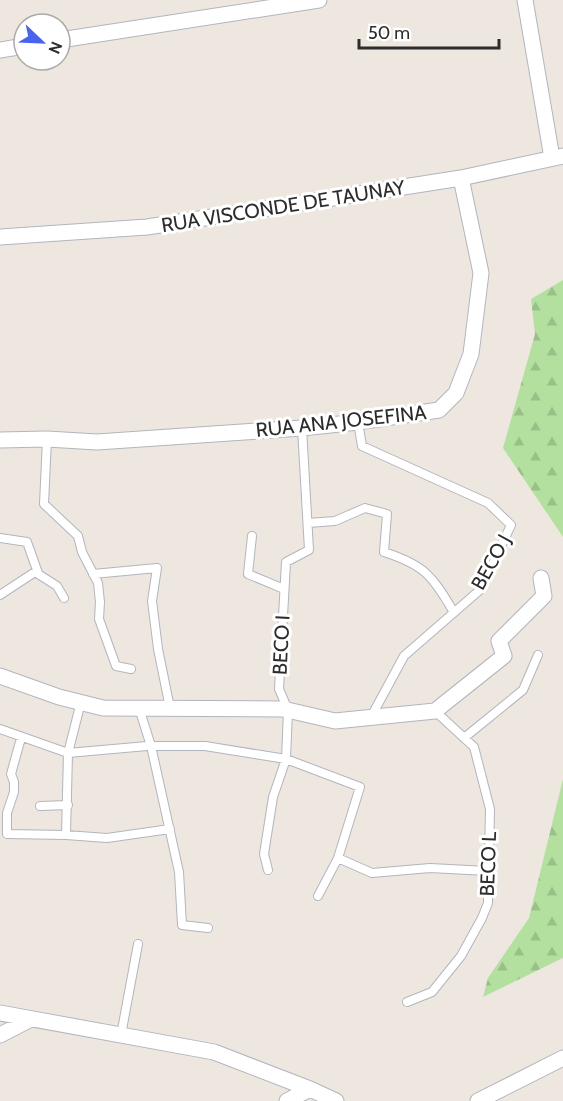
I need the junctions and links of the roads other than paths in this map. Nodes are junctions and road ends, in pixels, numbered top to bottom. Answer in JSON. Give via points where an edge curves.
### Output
{"nodes":[{"id":1,"x":320,"y":0,"type":"edge"},
{"id":2,"x":525,"y":0,"type":"edge"},
{"id":3,"x":72,"y":38,"type":"edge"},
{"id":4,"x":558,"y":157,"type":"edge"},
{"id":5,"x":461,"y":178,"type":"junction"},
{"id":6,"x":0,"y":237,"type":"edge"},
{"id":7,"x":358,"y":422,"type":"junction"},
{"id":8,"x":303,"y":428,"type":"junction"},
{"id":9,"x":47,"y":439,"type":"junction"},
{"id":10,"x":0,"y":440,"type":"edge"},
{"id":11,"x":308,"y":523,"type":"junction"},
{"id":12,"x":252,"y":536,"type":"dead end"},
{"id":13,"x":0,"y":538,"type":"edge"},
{"id":14,"x":38,"y":573,"type":"junction"},
{"id":15,"x":93,"y":574,"type":"junction"},
{"id":16,"x":541,"y":579,"type":"dead end"},
{"id":17,"x":284,"y":589,"type":"junction"},
{"id":18,"x":0,"y":595,"type":"edge"},
{"id":19,"x":64,"y":598,"type":"dead end"},
{"id":20,"x":453,"y":611,"type":"junction"},
{"id":21,"x":538,"y":655,"type":"dead end"},
{"id":22,"x":131,"y":669,"type":"dead end"},
{"id":23,"x":0,"y":676,"type":"edge"},
{"id":24,"x":81,"y":702,"type":"junction"},
{"id":25,"x":139,"y":708,"type":"junction"},
{"id":26,"x":170,"y":708,"type":"junction"},
{"id":27,"x":288,"y":710,"type":"junction"},
{"id":28,"x":435,"y":711,"type":"junction"},
{"id":29,"x":371,"y":717,"type":"junction"},
{"id":30,"x":0,"y":729,"type":"edge"},
{"id":31,"x":21,"y":738,"type":"junction"},
{"id":32,"x":464,"y":738,"type":"junction"},
{"id":33,"x":151,"y":747,"type":"junction"},
{"id":34,"x":68,"y":753,"type":"junction"},
{"id":35,"x":286,"y":759,"type":"junction"},
{"id":36,"x":68,"y":805,"type":"junction"},
{"id":37,"x":40,"y":806,"type":"dead end"},
{"id":38,"x":170,"y":829,"type":"junction"},
{"id":39,"x":66,"y":835,"type":"junction"},
{"id":40,"x":338,"y":858,"type":"junction"},
{"id":41,"x":268,"y":870,"type":"dead end"},
{"id":42,"x":488,"y":872,"type":"junction"},
{"id":43,"x":318,"y":896,"type":"dead end"},
{"id":44,"x":208,"y":928,"type":"dead end"},
{"id":45,"x":138,"y":944,"type":"dead end"},
{"id":46,"x":407,"y":1002,"type":"dead end"},
{"id":47,"x":0,"y":1013,"type":"edge"},
{"id":48,"x":31,"y":1019,"type":"junction"},
{"id":49,"x":0,"y":1035,"type":"edge"},
{"id":50,"x":121,"y":1035,"type":"junction"},
{"id":51,"x":563,"y":1058,"type":"edge"},
{"id":52,"x":310,"y":1089,"type":"junction"},
{"id":53,"x":287,"y":1101,"type":"edge"},
{"id":54,"x":336,"y":1101,"type":"edge"},
{"id":55,"x":478,"y":1101,"type":"edge"}],
"edges":[{"from":1,"to":3,"type":"street"},
{"from":2,"to":4,"type":"street"},
{"from":4,"to":5,"type":"street","name":"RUA VISCONDE DE TAUNAY"},
{"from":5,"to":6,"type":"street","name":"RUA VISCONDE DE TAUNAY","via":[[147,227]]},
{"from":5,"to":7,"type":"street","name":"RUA ANA JOSEFINA","via":[[481,273],[471,354],[456,393],[439,410]]},
{"from":7,"to":8,"type":"street","name":"RUA ANA JOSEFINA"},
{"from":7,"to":20,"type":"lane","name":"BECO J","via":[[362,446],[488,503],[511,525],[481,589]]},
{"from":8,"to":9,"type":"street","name":"RUA ANA JOSEFINA","via":[[97,442]]},
{"from":8,"to":11,"type":"lane","name":"BECO I"},
{"from":9,"to":10,"type":"street","name":"RUA ANA JOSEFINA"},
{"from":9,"to":15,"type":"lane","via":[[44,504],[78,536]]},
{"from":11,"to":17,"type":"lane","name":"BECO I","via":[[309,550],[286,562]]},
{"from":11,"to":20,"type":"lane","via":[[335,521],[365,508],[387,514],[384,552],[410,560],[431,577]]},
{"from":12,"to":17,"type":"lane","via":[[248,574]]},
{"from":13,"to":14,"type":"lane","via":[[27,542]]},
{"from":14,"to":18,"type":"lane"},
{"from":14,"to":19,"type":"lane","via":[[57,586]]},
{"from":15,"to":22,"type":"lane","via":[[98,583],[99,618],[116,666]]},
{"from":15,"to":26,"type":"lane","via":[[157,568],[152,601]]},
{"from":16,"to":28,"type":"street","via":[[544,596],[499,641],[504,656]]},
{"from":17,"to":27,"type":"lane","name":"BECO I","via":[[279,689]]},
{"from":20,"to":29,"type":"lane","name":"BECO J","via":[[404,656]]},
{"from":21,"to":32,"type":"lane","via":[[523,690]]},
{"from":23,"to":24,"type":"street"},
{"from":24,"to":25,"type":"street","via":[[103,708]]},
{"from":24,"to":34,"type":"lane"},
{"from":25,"to":26,"type":"street"},
{"from":25,"to":33,"type":"lane"},
{"from":26,"to":27,"type":"street"},
{"from":27,"to":29,"type":"street","via":[[335,721]]},
{"from":27,"to":35,"type":"lane","name":"BECO I"},
{"from":28,"to":29,"type":"street"},
{"from":28,"to":32,"type":"lane","name":"BECO L"},
{"from":30,"to":31,"type":"lane"},
{"from":31,"to":34,"type":"lane"},
{"from":31,"to":39,"type":"lane","via":[[11,774],[14,792],[7,813],[7,834]]},
{"from":32,"to":42,"type":"lane","name":"BECO L","via":[[474,747],[490,809]]},
{"from":33,"to":34,"type":"lane"},
{"from":33,"to":35,"type":"lane","via":[[206,746]]},
{"from":33,"to":38,"type":"lane"},
{"from":34,"to":36,"type":"lane"},
{"from":35,"to":40,"type":"lane","via":[[360,788]]},
{"from":35,"to":41,"type":"lane","name":"BECO I","via":[[273,797],[264,854]]},
{"from":36,"to":37,"type":"lane"},
{"from":36,"to":39,"type":"lane"},
{"from":38,"to":39,"type":"lane","via":[[107,838]]},
{"from":38,"to":44,"type":"lane","via":[[179,872],[182,925]]},
{"from":40,"to":42,"type":"lane","via":[[372,873],[430,868]]},
{"from":40,"to":43,"type":"lane"},
{"from":42,"to":46,"type":"lane","name":"BECO L","via":[[488,903],[461,956],[432,992]]},
{"from":45,"to":50,"type":"lane"},
{"from":47,"to":48,"type":"street"},
{"from":48,"to":49,"type":"street"},
{"from":48,"to":50,"type":"street"},
{"from":50,"to":52,"type":"street","via":[[214,1052]]},
{"from":51,"to":55,"type":"street"},
{"from":52,"to":53,"type":"street"},
{"from":52,"to":54,"type":"street"}]}
